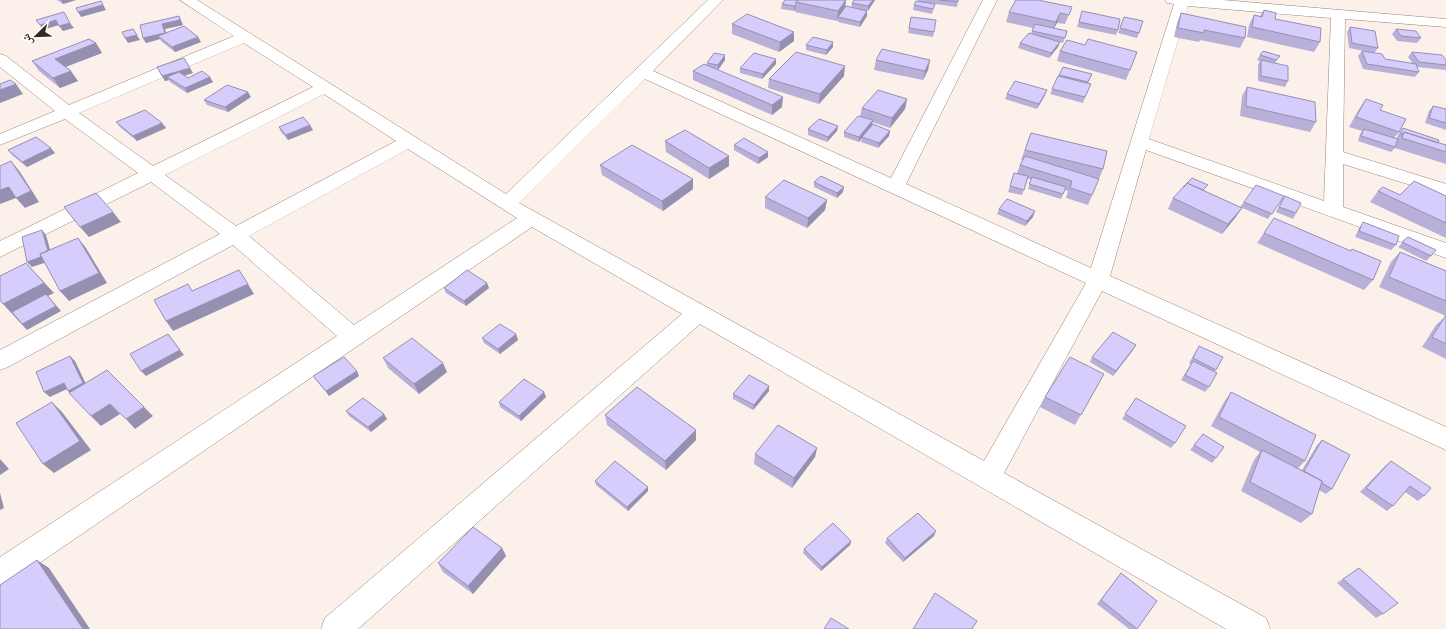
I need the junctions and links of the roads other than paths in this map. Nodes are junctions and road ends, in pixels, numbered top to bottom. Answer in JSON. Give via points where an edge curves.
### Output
{"nodes":[{"id":1,"x":187,"y":0,"type":"edge"},
{"id":2,"x":716,"y":0,"type":"edge"},
{"id":3,"x":990,"y":0,"type":"edge"},
{"id":4,"x":1177,"y":0,"type":"edge"},
{"id":5,"x":1299,"y":0,"type":"edge"},
{"id":6,"x":1308,"y":12,"type":"junction"},
{"id":7,"x":1338,"y":14,"type":"junction"},
{"id":8,"x":1446,"y":23,"type":"edge"},
{"id":9,"x":245,"y":37,"type":"junction"},
{"id":10,"x":0,"y":59,"type":"edge"},
{"id":11,"x":643,"y":72,"type":"junction"},
{"id":12,"x":324,"y":88,"type":"junction"},
{"id":13,"x":67,"y":112,"type":"junction"},
{"id":14,"x":0,"y":140,"type":"edge"},
{"id":15,"x":408,"y":142,"type":"junction"},
{"id":16,"x":1140,"y":142,"type":"junction"},
{"id":17,"x":1335,"y":155,"type":"junction"},
{"id":18,"x":151,"y":174,"type":"junction"},
{"id":19,"x":895,"y":187,"type":"junction"},
{"id":20,"x":1446,"y":190,"type":"edge"},
{"id":21,"x":507,"y":204,"type":"junction"},
{"id":22,"x":1333,"y":211,"type":"junction"},
{"id":23,"x":531,"y":218,"type":"junction"},
{"id":24,"x":235,"y":235,"type":"junction"},
{"id":25,"x":0,"y":250,"type":"edge"},
{"id":26,"x":1446,"y":251,"type":"edge"},
{"id":27,"x":1098,"y":280,"type":"junction"},
{"id":28,"x":698,"y":313,"type":"junction"},
{"id":29,"x":353,"y":337,"type":"junction"},
{"id":30,"x":0,"y":361,"type":"edge"},
{"id":31,"x":1446,"y":439,"type":"edge"},
{"id":32,"x":988,"y":478,"type":"junction"},
{"id":33,"x":0,"y":573,"type":"edge"},
{"id":34,"x":336,"y":629,"type":"edge"},
{"id":35,"x":1255,"y":629,"type":"edge"}],
"edges":[{"from":1,"to":9,"type":"street"},
{"from":2,"to":11,"type":"street"},
{"from":3,"to":19,"type":"street"},
{"from":4,"to":6,"type":"street"},
{"from":4,"to":16,"type":"street"},
{"from":5,"to":6,"type":"street"},
{"from":6,"to":7,"type":"street"},
{"from":7,"to":8,"type":"street"},
{"from":7,"to":17,"type":"street"},
{"from":9,"to":12,"type":"street"},
{"from":9,"to":13,"type":"street"},
{"from":10,"to":13,"type":"street"},
{"from":11,"to":19,"type":"street"},
{"from":11,"to":21,"type":"street"},
{"from":12,"to":15,"type":"street"},
{"from":12,"to":18,"type":"street"},
{"from":13,"to":14,"type":"street"},
{"from":13,"to":18,"type":"street"},
{"from":15,"to":21,"type":"street"},
{"from":15,"to":24,"type":"street"},
{"from":16,"to":22,"type":"street"},
{"from":16,"to":27,"type":"street"},
{"from":17,"to":20,"type":"street"},
{"from":17,"to":22,"type":"street"},
{"from":18,"to":24,"type":"street"},
{"from":18,"to":25,"type":"street"},
{"from":19,"to":27,"type":"street"},
{"from":21,"to":23,"type":"street"},
{"from":22,"to":26,"type":"street"},
{"from":23,"to":28,"type":"street"},
{"from":23,"to":29,"type":"street"},
{"from":24,"to":29,"type":"street"},
{"from":24,"to":30,"type":"street"},
{"from":27,"to":31,"type":"street"},
{"from":27,"to":32,"type":"street"},
{"from":28,"to":32,"type":"street"},
{"from":28,"to":34,"type":"street"},
{"from":29,"to":33,"type":"street"},
{"from":32,"to":35,"type":"street"}]}
